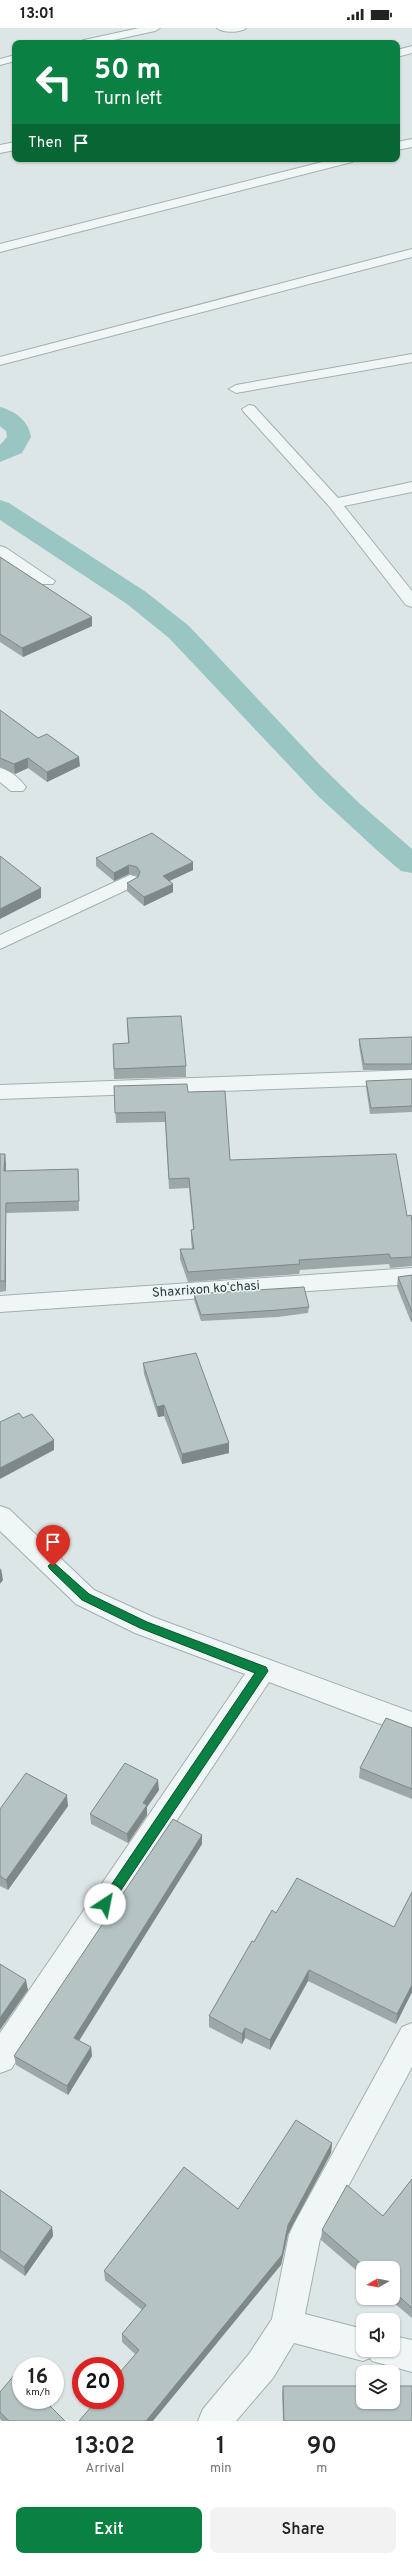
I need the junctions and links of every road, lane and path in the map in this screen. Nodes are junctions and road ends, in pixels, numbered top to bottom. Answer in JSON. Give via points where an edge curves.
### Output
{"nodes":[{"id":1,"x":155,"y":28,"type":"edge"},
{"id":2,"x":222,"y":28,"type":"edge"},
{"id":3,"x":241,"y":28,"type":"edge"},
{"id":4,"x":98,"y":40,"type":"edge"},
{"id":5,"x":412,"y":49,"type":"edge"},
{"id":6,"x":400,"y":53,"type":"edge"},
{"id":7,"x":12,"y":59,"type":"edge"},
{"id":8,"x":0,"y":62,"type":"edge"},
{"id":9,"x":412,"y":143,"type":"edge"},
{"id":10,"x":400,"y":145,"type":"edge"},
{"id":11,"x":12,"y":147,"type":"edge"},
{"id":12,"x":0,"y":149,"type":"edge"},
{"id":13,"x":336,"y":162,"type":"edge"},
{"id":14,"x":0,"y":248,"type":"edge"},
{"id":15,"x":412,"y":254,"type":"edge"},
{"id":16,"x":412,"y":358,"type":"edge"},
{"id":17,"x":0,"y":361,"type":"edge"},
{"id":18,"x":236,"y":389,"type":"dead end"},
{"id":19,"x":249,"y":409,"type":"dead end"},
{"id":20,"x":412,"y":487,"type":"edge"},
{"id":21,"x":334,"y":503,"type":"junction"},
{"id":22,"x":0,"y":550,"type":"edge"},
{"id":23,"x":46,"y":581,"type":"dead end"},
{"id":24,"x":412,"y":602,"type":"edge"},
{"id":25,"x":0,"y":773,"type":"edge"},
{"id":26,"x":18,"y":787,"type":"dead end"},
{"id":27,"x":130,"y":881,"type":"edge"},
{"id":28,"x":0,"y":943,"type":"edge"},
{"id":29,"x":412,"y":1077,"type":"edge"},
{"id":30,"x":0,"y":1092,"type":"edge"},
{"id":31,"x":412,"y":1276,"type":"edge"},
{"id":32,"x":0,"y":1304,"type":"edge"},
{"id":33,"x":0,"y":1516,"type":"edge"},
{"id":34,"x":262,"y":1671,"type":"junction"},
{"id":35,"x":412,"y":1724,"type":"edge"},
{"id":36,"x":412,"y":2037,"type":"edge"},
{"id":37,"x":0,"y":2060,"type":"edge"},
{"id":38,"x":288,"y":2325,"type":"junction"},
{"id":39,"x":356,"y":2343,"type":"edge"},
{"id":40,"x":400,"y":2354,"type":"edge"},
{"id":41,"x":412,"y":2356,"type":"edge"},
{"id":42,"x":215,"y":2421,"type":"edge"}],
"edges":[{"from":1,"to":4,"type":"street"},
{"from":2,"to":3,"type":"street"},
{"from":5,"to":6,"type":"street"},
{"from":7,"to":8,"type":"street"},
{"from":9,"to":10,"type":"street"},
{"from":11,"to":12,"type":"street"},
{"from":13,"to":14,"type":"street"},
{"from":15,"to":17,"type":"street"},
{"from":16,"to":18,"type":"street"},
{"from":19,"to":21,"type":"street"},
{"from":20,"to":21,"type":"street"},
{"from":21,"to":24,"type":"street"},
{"from":22,"to":23,"type":"street"},
{"from":25,"to":26,"type":"street"},
{"from":27,"to":28,"type":"street"},
{"from":29,"to":30,"type":"street"},
{"from":31,"to":32,"type":"street","name":"Shaxrixon koʻchasi"},
{"from":33,"to":34,"type":"street","via":[[86,1597],[144,1625]]},
{"from":34,"to":35,"type":"street"},
{"from":34,"to":37,"type":"street"},
{"from":36,"to":38,"type":"street","via":[[305,2235]]},
{"from":38,"to":39,"type":"street"},
{"from":38,"to":42,"type":"street","via":[[261,2366]]},
{"from":40,"to":41,"type":"street"}]}
